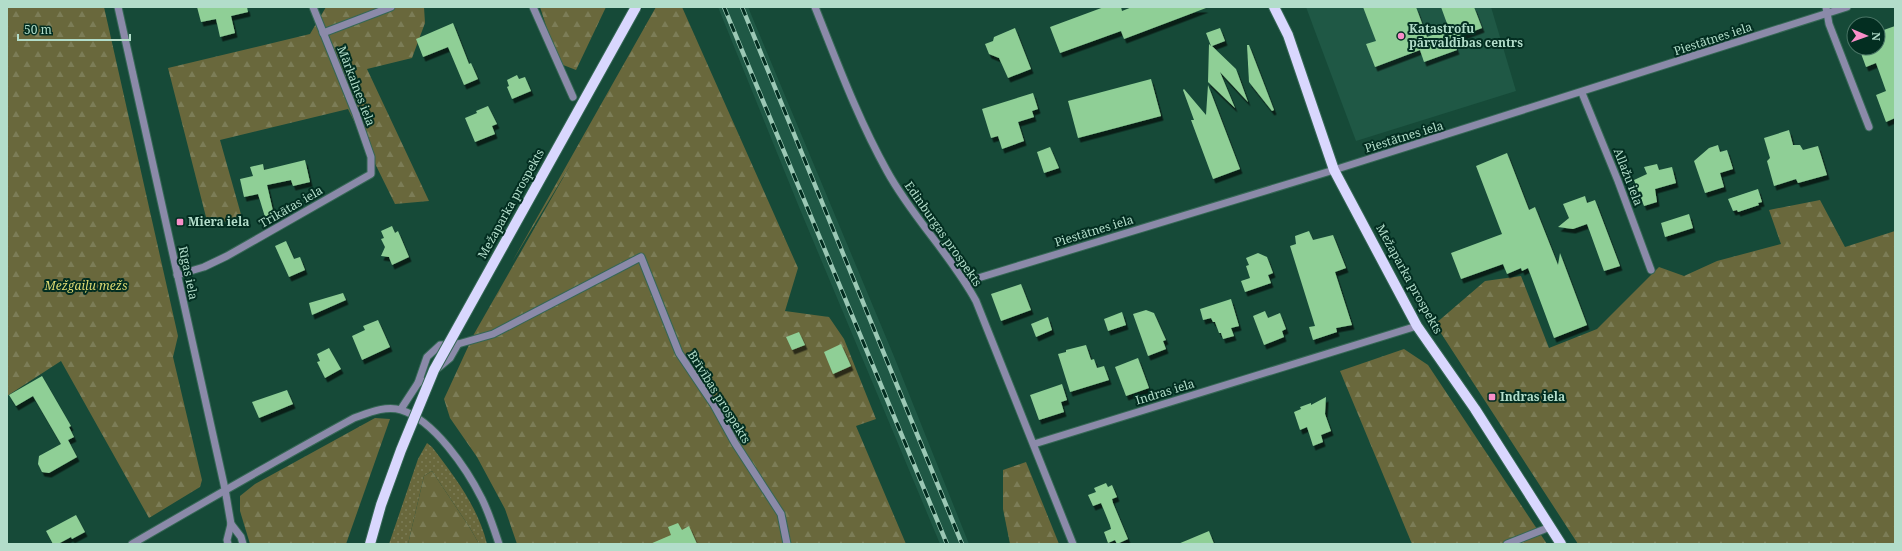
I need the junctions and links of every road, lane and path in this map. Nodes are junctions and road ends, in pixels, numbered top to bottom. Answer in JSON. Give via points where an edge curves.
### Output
{"nodes":[{"id":1,"x":118,"y":7,"type":"edge"},
{"id":2,"x":313,"y":7,"type":"edge"},
{"id":3,"x":391,"y":7,"type":"edge"},
{"id":4,"x":533,"y":7,"type":"edge"},
{"id":5,"x":636,"y":7,"type":"edge"},
{"id":6,"x":815,"y":7,"type":"edge"},
{"id":7,"x":1274,"y":7,"type":"edge"},
{"id":8,"x":1847,"y":7,"type":"edge"},
{"id":9,"x":1827,"y":10,"type":"edge"},
{"id":10,"x":323,"y":33,"type":"junction"},
{"id":11,"x":1582,"y":93,"type":"junction"},
{"id":12,"x":573,"y":97,"type":"dead end"},
{"id":13,"x":1869,"y":127,"type":"dead end"},
{"id":14,"x":1334,"y":170,"type":"junction"},
{"id":15,"x":371,"y":174,"type":"joint"},
{"id":16,"x":1651,"y":270,"type":"dead end"},
{"id":17,"x":177,"y":275,"type":"junction"},
{"id":18,"x":965,"y":282,"type":"junction"},
{"id":19,"x":1417,"y":326,"type":"junction"},
{"id":20,"x":458,"y":344,"type":"junction"},
{"id":21,"x":418,"y":383,"type":"junction"},
{"id":22,"x":401,"y":409,"type":"junction"},
{"id":23,"x":1034,"y":444,"type":"junction"},
{"id":24,"x":225,"y":489,"type":"junction"},
{"id":25,"x":231,"y":524,"type":"junction"},
{"id":26,"x":1550,"y":527,"type":"junction"},
{"id":27,"x":132,"y":544,"type":"edge"},
{"id":28,"x":228,"y":544,"type":"edge"},
{"id":29,"x":243,"y":544,"type":"edge"},
{"id":30,"x":370,"y":544,"type":"edge"},
{"id":31,"x":499,"y":544,"type":"edge"},
{"id":32,"x":787,"y":544,"type":"edge"},
{"id":33,"x":1073,"y":544,"type":"edge"},
{"id":34,"x":1507,"y":544,"type":"edge"},
{"id":35,"x":1561,"y":544,"type":"edge"}],
"edges":[{"from":1,"to":17,"type":"street","name":"Rīgas iela"},
{"from":2,"to":10,"type":"street","name":"Mārkalnes iela"},
{"from":3,"to":10,"type":"street"},
{"from":4,"to":12,"type":"street"},
{"from":5,"to":30,"type":"main road","name":"Mežaparka prospekts","bridge":true,"via":[[434,370],[401,450]]},
{"from":6,"to":18,"type":"street","name":"Edinburgas prospekts","via":[[887,172]]},
{"from":7,"to":14,"type":"main road","name":"Mežaparka prospekts","via":[[1288,36]]},
{"from":8,"to":9,"type":"street","name":"Piestātnes iela"},
{"from":9,"to":11,"type":"street","name":"Piestātnes iela"},
{"from":9,"to":13,"type":"street","via":[[1829,24]]},
{"from":10,"to":15,"type":"street","name":"Mārkalnes iela","via":[[371,157]]},
{"from":11,"to":14,"type":"street","name":"Piestātnes iela"},
{"from":11,"to":16,"type":"street","name":"Allažu iela"},
{"from":14,"to":18,"type":"street","name":"Piestātnes iela"},
{"from":14,"to":19,"type":"main road","name":"Mežaparka prospekts"},
{"from":15,"to":17,"type":"street","name":"Trikātas iela","via":[[227,256],[204,267]]},
{"from":17,"to":24,"type":"street","name":"Rīgas iela"},
{"from":18,"to":23,"type":"street","name":"Edinburgas prospekts","via":[[976,301]]},
{"from":19,"to":23,"type":"street","name":"Indras iela"},
{"from":19,"to":26,"type":"main road","name":"Mežaparka prospekts","via":[[1476,409]]},
{"from":20,"to":21,"type":"street","via":[[450,358],[429,377]]},
{"from":20,"to":21,"type":"street","via":[[440,345],[427,357]]},
{"from":20,"to":32,"type":"street","name":"Brīvības prospekts","via":[[493,334],[641,256],[679,353],[714,405],[780,514]]},
{"from":21,"to":22,"type":"street"},
{"from":22,"to":24,"type":"street","via":[[385,409],[354,418]]},
{"from":22,"to":31,"type":"street","via":[[421,420],[441,439],[466,472],[482,499]]},
{"from":23,"to":33,"type":"street","name":"Edinburgas prospekts"},
{"from":24,"to":25,"type":"street","name":"Rīgas iela"},
{"from":24,"to":27,"type":"street","via":[[202,505]]},
{"from":25,"to":28,"type":"street","name":"Rīgas iela"},
{"from":25,"to":29,"type":"street"},
{"from":26,"to":34,"type":"street"},
{"from":26,"to":35,"type":"main road","name":"Mežaparka prospekts"}]}
